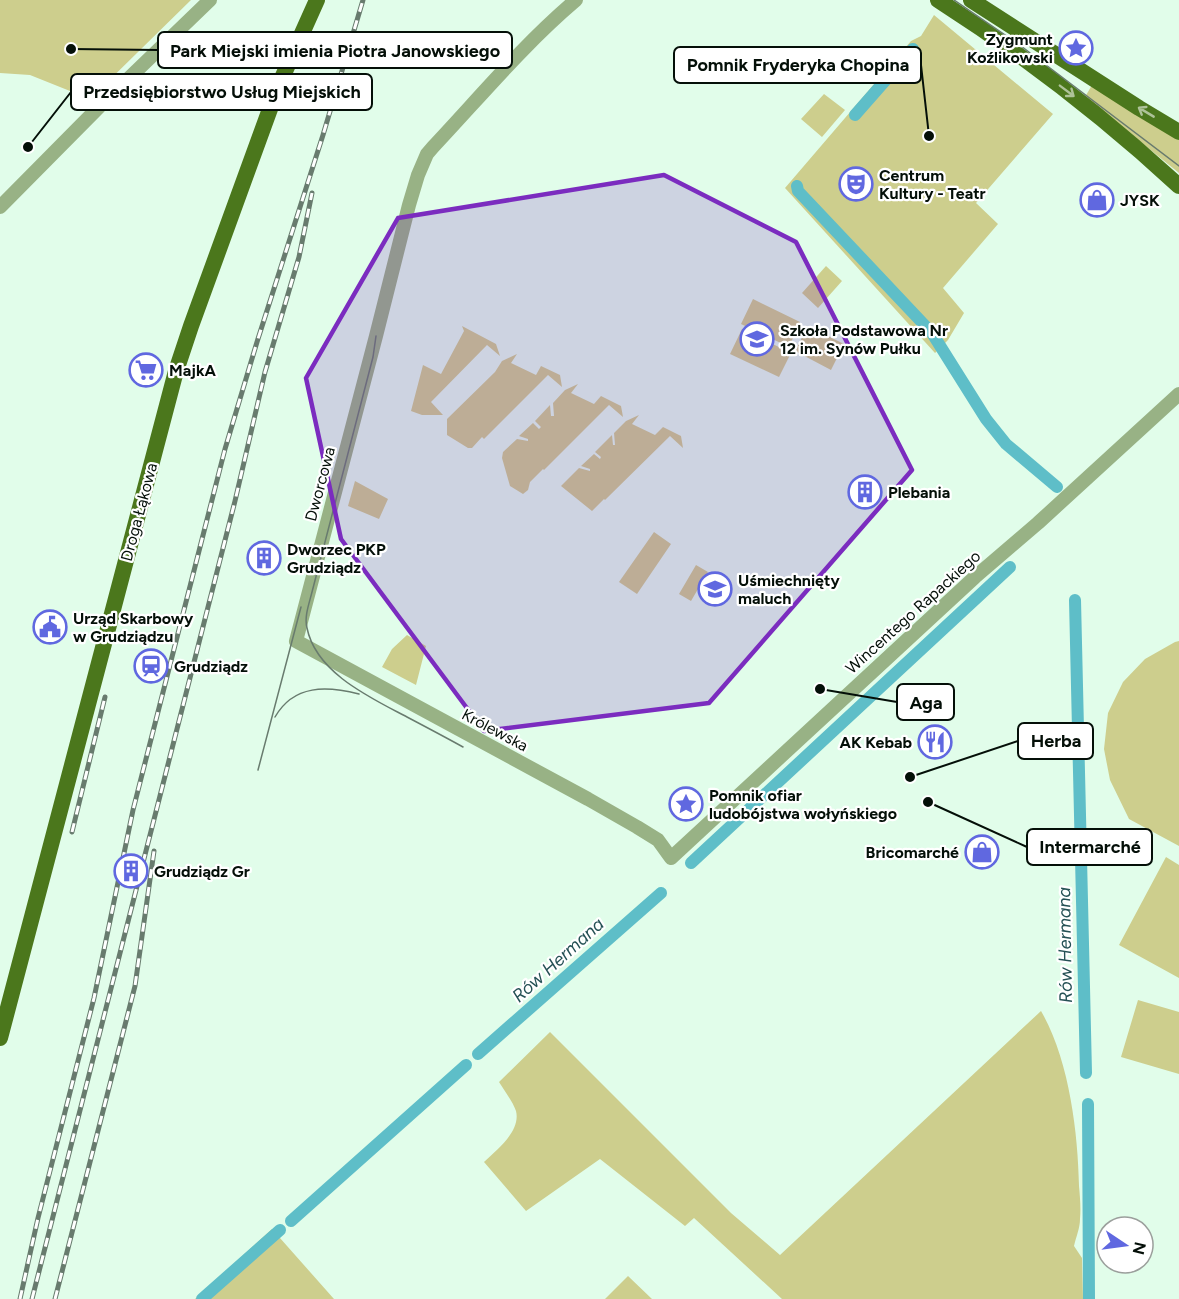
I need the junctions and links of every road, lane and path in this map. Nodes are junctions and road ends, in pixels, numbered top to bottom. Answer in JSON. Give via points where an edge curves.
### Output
{"nodes":[{"id":1,"x":210,"y":0,"type":"edge"},
{"id":2,"x":317,"y":0,"type":"edge"},
{"id":3,"x":576,"y":0,"type":"edge"},
{"id":4,"x":938,"y":0,"type":"edge"},
{"id":5,"x":971,"y":0,"type":"edge"},
{"id":6,"x":1179,"y":132,"type":"edge"},
{"id":7,"x":1179,"y":186,"type":"edge"},
{"id":8,"x":0,"y":207,"type":"edge"},
{"id":9,"x":1179,"y":394,"type":"edge"},
{"id":10,"x":296,"y":641,"type":"joint"},
{"id":11,"x":671,"y":858,"type":"joint"},
{"id":12,"x":0,"y":1038,"type":"edge"}],
"edges":[{"from":1,"to":8,"type":"street"},
{"from":2,"to":12,"type":"main road","name":"Droga Łąkowa","via":[[278,87],[180,360]]},
{"from":3,"to":10,"type":"street","name":"Dworcowa","via":[[520,53],[427,154],[409,205]]},
{"from":4,"to":7,"type":"main road","one_way":true,"via":[[1090,108]]},
{"from":6,"to":5,"type":"main road","one_way":true},
{"from":9,"to":11,"type":"street","name":"Wincentego Rapackiego","via":[[975,576]]},
{"from":10,"to":11,"type":"street","name":"Królewska","via":[[627,821],[658,840]]}]}
